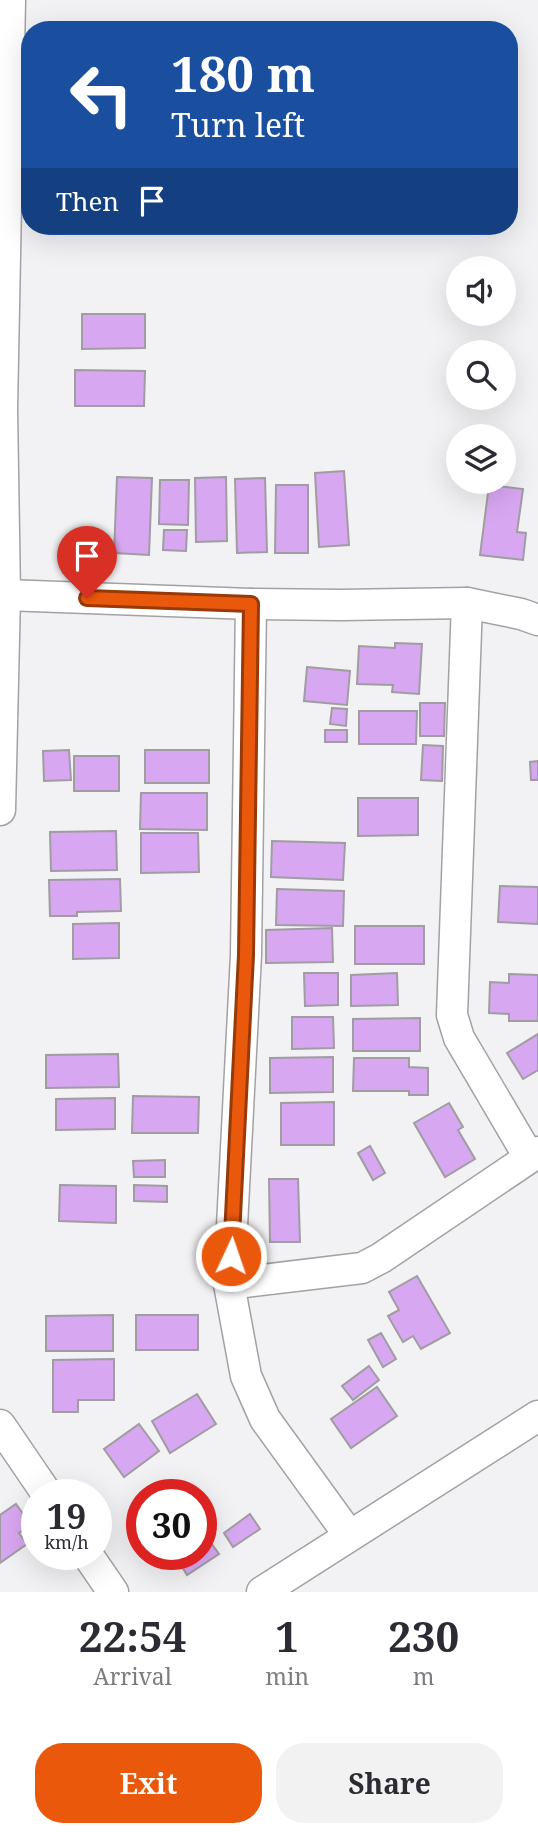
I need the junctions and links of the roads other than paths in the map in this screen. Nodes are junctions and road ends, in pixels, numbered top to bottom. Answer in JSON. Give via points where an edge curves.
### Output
{"nodes":[{"id":1,"x":10,"y":0,"type":"edge"},
{"id":2,"x":1,"y":409,"type":"edge"},
{"id":3,"x":5,"y":595,"type":"junction"},
{"id":4,"x":467,"y":603,"type":"junction"},
{"id":5,"x":251,"y":604,"type":"junction"},
{"id":6,"x":538,"y":620,"type":"edge"},
{"id":7,"x":0,"y":810,"type":"edge"},
{"id":8,"x":534,"y":1155,"type":"edge"},
{"id":9,"x":229,"y":1284,"type":"junction"},
{"id":10,"x":538,"y":1416,"type":"edge"},
{"id":11,"x":0,"y":1425,"type":"edge"},
{"id":12,"x":37,"y":1479,"type":"edge"},
{"id":13,"x":349,"y":1535,"type":"junction"},
{"id":14,"x":98,"y":1570,"type":"edge"},
{"id":15,"x":113,"y":1592,"type":"edge"},
{"id":16,"x":262,"y":1592,"type":"edge"}],
"edges":[{"from":1,"to":2,"type":"street"},
{"from":2,"to":3,"type":"street"},
{"from":3,"to":5,"type":"street"},
{"from":3,"to":7,"type":"street"},
{"from":4,"to":5,"type":"street"},
{"from":4,"to":6,"type":"street"},
{"from":4,"to":8,"type":"street","via":[[452,1015],[459,1038]]},
{"from":5,"to":9,"type":"street","via":[[246,955]]},
{"from":8,"to":9,"type":"street","via":[[362,1268]]},
{"from":9,"to":13,"type":"street","via":[[246,1376],[265,1419]]},
{"from":10,"to":13,"type":"street"},
{"from":11,"to":12,"type":"street"},
{"from":13,"to":16,"type":"street"},
{"from":14,"to":15,"type":"street"}]}
